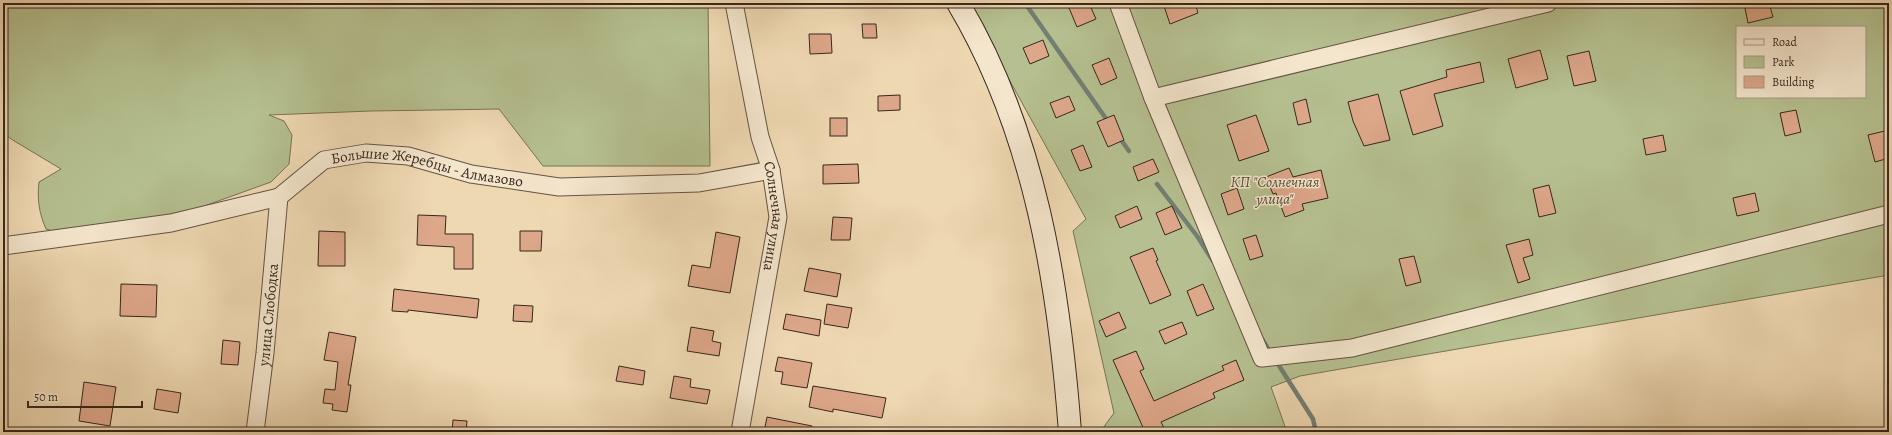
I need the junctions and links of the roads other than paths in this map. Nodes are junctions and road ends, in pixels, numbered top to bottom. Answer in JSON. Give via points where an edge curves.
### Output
{"nodes":[{"id":1,"x":734,"y":3,"type":"edge"},
{"id":2,"x":958,"y":3,"type":"edge"},
{"id":3,"x":1118,"y":3,"type":"edge"},
{"id":4,"x":1548,"y":3,"type":"edge"},
{"id":5,"x":1153,"y":98,"type":"junction"},
{"id":6,"x":771,"y":170,"type":"junction"},
{"id":7,"x":279,"y":197,"type":"junction"},
{"id":8,"x":1889,"y":214,"type":"edge"},
{"id":9,"x":3,"y":246,"type":"edge"},
{"id":10,"x":255,"y":432,"type":"edge"},
{"id":11,"x":740,"y":432,"type":"edge"},
{"id":12,"x":1070,"y":432,"type":"edge"}],
"edges":[{"from":1,"to":6,"type":"street","name":"Солнечная улица","via":[[760,137]]},
{"from":2,"to":12,"type":"main road","via":[[1007,101],[1039,206],[1064,356]]},
{"from":3,"to":5,"type":"street"},
{"from":4,"to":5,"type":"street"},
{"from":5,"to":8,"type":"street","via":[[1262,358],[1352,348]]},
{"from":6,"to":7,"type":"street","name":"Большие Жеребцы - Алмазово","via":[[699,183],[559,187],[472,174],[408,156],[366,153],[324,160]]},
{"from":6,"to":11,"type":"street","name":"Солнечная улица","via":[[778,217]]},
{"from":7,"to":9,"type":"street","name":"Большие Жеребцы - Алмазово","via":[[171,223]]},
{"from":7,"to":10,"type":"street","name":"улица Слободка"}]}
